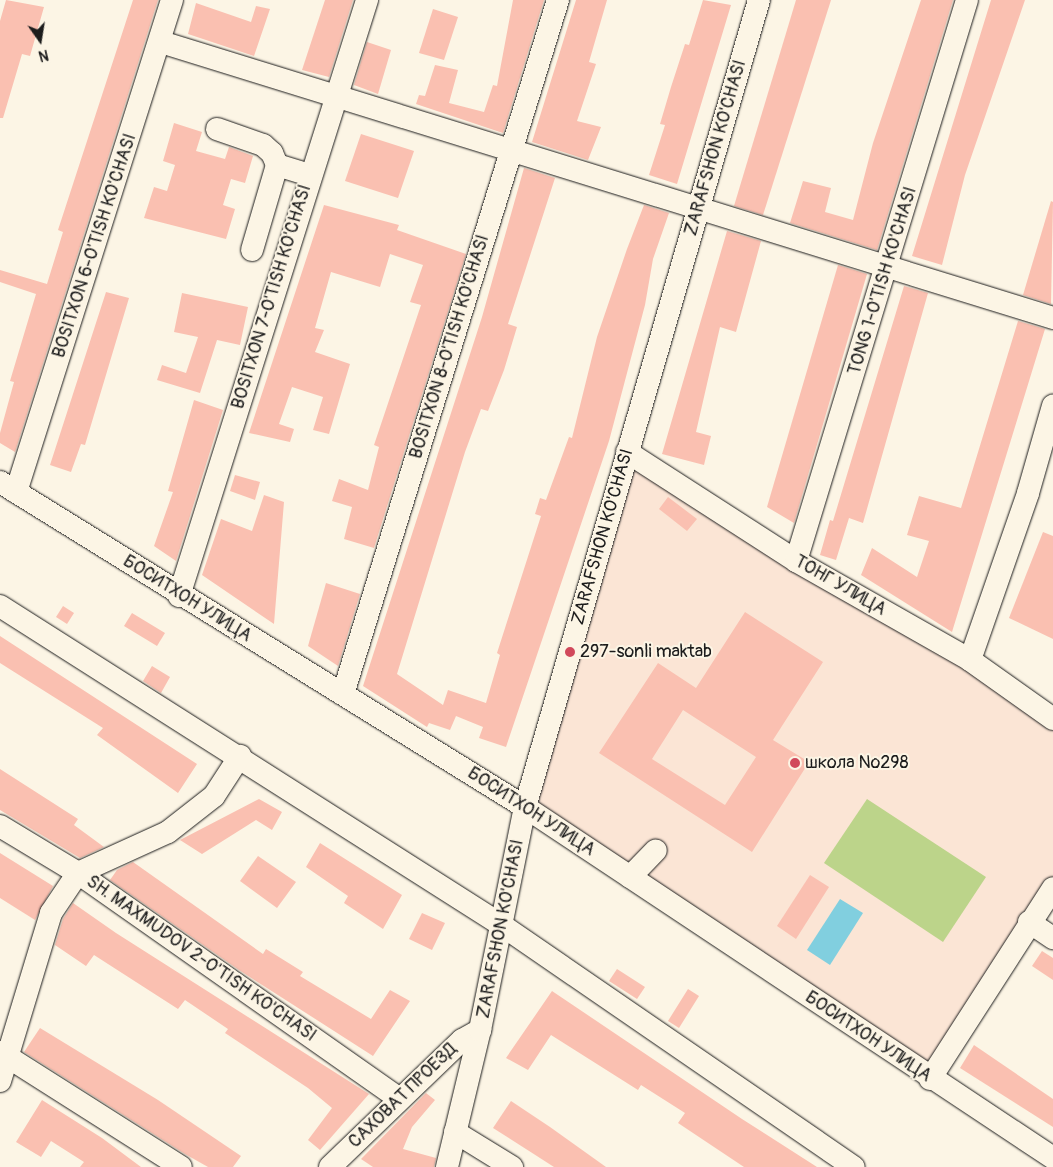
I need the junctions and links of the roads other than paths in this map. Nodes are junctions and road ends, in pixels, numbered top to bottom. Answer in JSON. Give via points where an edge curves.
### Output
{"nodes":[{"id":1,"x":172,"y":0,"type":"edge"},
{"id":2,"x":367,"y":0,"type":"edge"},
{"id":3,"x":558,"y":0,"type":"edge"},
{"id":4,"x":758,"y":0,"type":"edge"},
{"id":5,"x":967,"y":0,"type":"edge"},
{"id":6,"x":161,"y":42,"type":"junction"},
{"id":7,"x":335,"y":95,"type":"junction"},
{"id":8,"x":217,"y":129,"type":"dead end"},
{"id":9,"x":512,"y":149,"type":"junction"},
{"id":10,"x":277,"y":165,"type":"junction"},
{"id":11,"x":310,"y":175,"type":"junction"},
{"id":12,"x":699,"y":209,"type":"junction"},
{"id":13,"x":252,"y":250,"type":"dead end"},
{"id":14,"x":888,"y":267,"type":"junction"},
{"id":15,"x":1053,"y":318,"type":"edge"},
{"id":16,"x":1053,"y":406,"type":"edge"},
{"id":17,"x":627,"y":452,"type":"junction"},
{"id":18,"x":8,"y":487,"type":"edge"},
{"id":19,"x":796,"y":561,"type":"junction"},
{"id":20,"x":179,"y":596,"type":"junction"},
{"id":21,"x":0,"y":606,"type":"edge"},
{"id":22,"x":970,"y":660,"type":"junction"},
{"id":23,"x":343,"y":694,"type":"junction"},
{"id":24,"x":1053,"y":719,"type":"edge"},
{"id":25,"x":240,"y":756,"type":"junction"},
{"id":26,"x":526,"y":807,"type":"junction"},
{"id":27,"x":0,"y":826,"type":"edge"},
{"id":28,"x":656,"y":850,"type":"dead end"},
{"id":29,"x":78,"y":873,"type":"junction"},
{"id":30,"x":630,"y":877,"type":"junction"},
{"id":31,"x":1053,"y":888,"type":"edge"},
{"id":32,"x":1030,"y":922,"type":"junction"},
{"id":33,"x":500,"y":924,"type":"junction"},
{"id":34,"x":1053,"y":938,"type":"edge"},
{"id":35,"x":480,"y":1030,"type":"junction"},
{"id":36,"x":4,"y":1054,"type":"edge"},
{"id":37,"x":930,"y":1079,"type":"junction"},
{"id":38,"x":0,"y":1081,"type":"edge"},
{"id":39,"x":398,"y":1098,"type":"junction"},
{"id":40,"x":456,"y":1132,"type":"junction"},
{"id":41,"x":1053,"y":1158,"type":"edge"},
{"id":42,"x":181,"y":1167,"type":"edge"},
{"id":43,"x":330,"y":1167,"type":"edge"},
{"id":44,"x":447,"y":1167,"type":"edge"},
{"id":45,"x":512,"y":1167,"type":"edge"},
{"id":46,"x":854,"y":1167,"type":"edge"}],
"edges":[{"from":1,"to":6,"type":"street","name":"BOSITXON 6-O'TISH KO'CHASI"},
{"from":2,"to":7,"type":"street","name":"BOSITXON 7-O'TISH KO'CHASI"},
{"from":3,"to":9,"type":"street","name":"BOSITXON 8-O'TISH KO'CHASI"},
{"from":4,"to":12,"type":"street","name":"ZARAFSHON KO'CHASI"},
{"from":5,"to":14,"type":"street","name":"TONG 1-O'TISH KO'CHASI"},
{"from":6,"to":7,"type":"street"},
{"from":6,"to":18,"type":"street","name":"BOSITXON 6-O'TISH KO'CHASI"},
{"from":7,"to":9,"type":"street"},
{"from":7,"to":11,"type":"street","name":"BOSITXON 7-O'TISH KO'CHASI"},
{"from":8,"to":10,"type":"street","via":[[263,145],[272,153]]},
{"from":9,"to":12,"type":"street"},
{"from":9,"to":23,"type":"street","name":"BOSITXON 8-O'TISH KO'CHASI"},
{"from":10,"to":11,"type":"street"},
{"from":10,"to":13,"type":"street"},
{"from":11,"to":20,"type":"street","name":"BOSITXON 7-O'TISH KO'CHASI"},
{"from":12,"to":14,"type":"street"},
{"from":12,"to":17,"type":"street","name":"ZARAFSHON KO'CHASI"},
{"from":14,"to":15,"type":"street"},
{"from":14,"to":19,"type":"street","name":"TONG 1-O'TISH KO'CHASI"},
{"from":16,"to":22,"type":"street","via":[[1028,493]]},
{"from":17,"to":19,"type":"street","name":"ТОНГ УЛИЦА"},
{"from":17,"to":26,"type":"street","name":"ZARAFSHON KO'CHASI"},
{"from":18,"to":20,"type":"street","name":"БОСИТХОН УЛИЦА"},
{"from":19,"to":22,"type":"street","name":"ТОНГ УЛИЦА"},
{"from":20,"to":23,"type":"street","name":"БОСИТХОН УЛИЦА"},
{"from":21,"to":25,"type":"street"},
{"from":22,"to":24,"type":"street","name":"ТОНГ УЛИЦА"},
{"from":23,"to":26,"type":"street","name":"БОСИТХОН УЛИЦА"},
{"from":25,"to":29,"type":"street","via":[[214,796],[168,832]]},
{"from":25,"to":33,"type":"street"},
{"from":26,"to":30,"type":"street","name":"БОСИТХОН УЛИЦА"},
{"from":26,"to":33,"type":"street","name":"ZARAFSHON KO'CHASI"},
{"from":27,"to":29,"type":"street","name":"SH. MAXMUDOV 2-O'TISH KO'CHASI"},
{"from":28,"to":30,"type":"street"},
{"from":29,"to":36,"type":"street","via":[[51,913]]},
{"from":29,"to":39,"type":"street","name":"SH. MAXMUDOV 2-O'TISH KO'CHASI"},
{"from":30,"to":37,"type":"street","name":"БОСИТХОН УЛИЦА"},
{"from":31,"to":32,"type":"street"},
{"from":32,"to":34,"type":"street"},
{"from":32,"to":37,"type":"street"},
{"from":33,"to":35,"type":"street","name":"ZARAFSHON KO'CHASI"},
{"from":33,"to":46,"type":"street"},
{"from":35,"to":39,"type":"street","name":"САХОВАТ ПРОЕЗД","via":[[462,1040]]},
{"from":35,"to":40,"type":"street","name":"ZARAFSHON KO'CHASI"},
{"from":36,"to":38,"type":"street"},
{"from":36,"to":42,"type":"street"},
{"from":37,"to":41,"type":"street","name":"БОСИТХОН УЛИЦА"},
{"from":39,"to":43,"type":"street","name":"САХОВАТ ПРОЕЗД"},
{"from":40,"to":44,"type":"street","name":"ZARAFSHON KO'CHASI"},
{"from":40,"to":45,"type":"street"}]}
